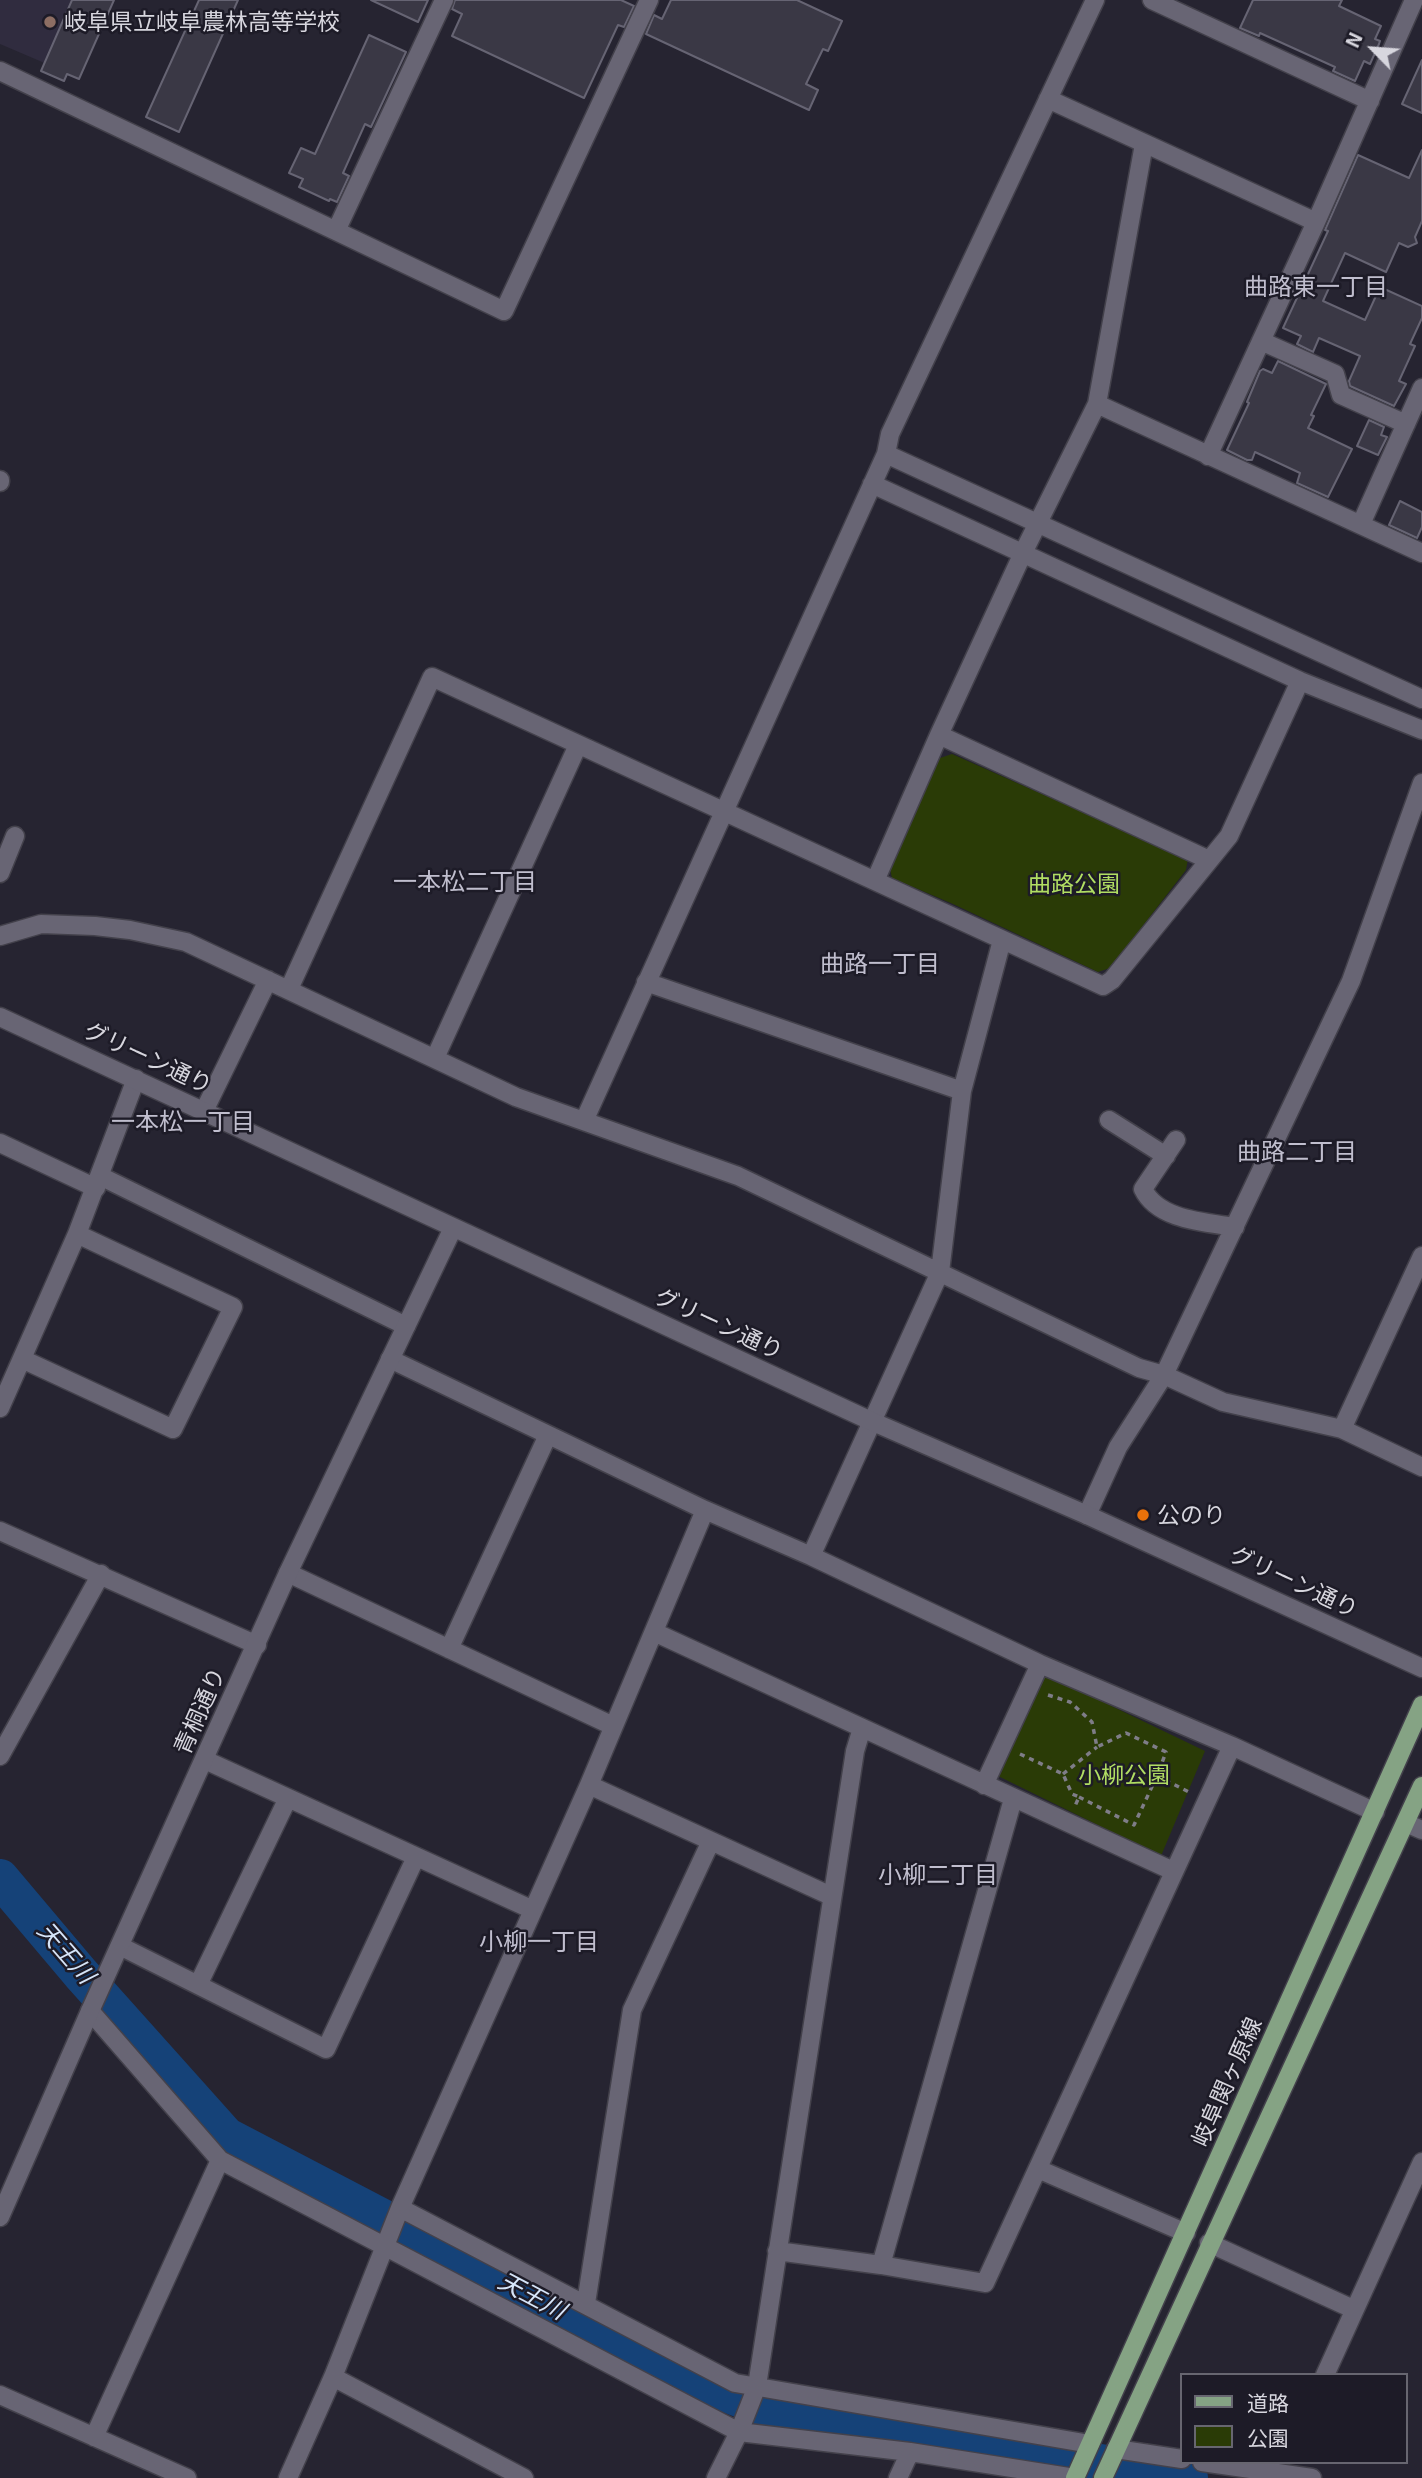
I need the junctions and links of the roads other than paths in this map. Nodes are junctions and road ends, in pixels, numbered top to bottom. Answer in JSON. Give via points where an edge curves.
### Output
{"nodes":[{"id":1,"x":444,"y":0,"type":"edge"},
{"id":2,"x":649,"y":0,"type":"edge"},
{"id":3,"x":1095,"y":0,"type":"edge"},
{"id":4,"x":1152,"y":0,"type":"edge"},
{"id":5,"x":1414,"y":0,"type":"edge"},
{"id":6,"x":0,"y":71,"type":"edge"},
{"id":7,"x":1048,"y":99,"type":"junction"},
{"id":8,"x":1370,"y":100,"type":"junction"},
{"id":9,"x":1144,"y":144,"type":"junction"},
{"id":10,"x":1316,"y":222,"type":"junction"},
{"id":11,"x":336,"y":232,"type":"junction"},
{"id":12,"x":1261,"y":341,"type":"junction"},
{"id":13,"x":1422,"y":388,"type":"edge"},
{"id":14,"x":1097,"y":404,"type":"junction"},
{"id":15,"x":1406,"y":424,"type":"junction"},
{"id":16,"x":886,"y":454,"type":"junction"},
{"id":17,"x":1208,"y":456,"type":"junction"},
{"id":18,"x":872,"y":484,"type":"junction"},
{"id":19,"x":1037,"y":523,"type":"junction"},
{"id":20,"x":1361,"y":524,"type":"junction"},
{"id":21,"x":1023,"y":553,"type":"junction"},
{"id":22,"x":1422,"y":553,"type":"edge"},
{"id":23,"x":1300,"y":681,"type":"junction"},
{"id":24,"x":1422,"y":699,"type":"edge"},
{"id":25,"x":1422,"y":730,"type":"edge"},
{"id":26,"x":939,"y":735,"type":"junction"},
{"id":27,"x":578,"y":745,"type":"junction"},
{"id":28,"x":1422,"y":783,"type":"edge"},
{"id":29,"x":723,"y":812,"type":"junction"},
{"id":30,"x":15,"y":836,"type":"dead end"},
{"id":31,"x":1209,"y":860,"type":"junction"},
{"id":32,"x":0,"y":873,"type":"edge"},
{"id":33,"x":875,"y":881,"type":"junction"},
{"id":34,"x":0,"y":936,"type":"edge"},
{"id":35,"x":1002,"y":940,"type":"junction"},
{"id":36,"x":268,"y":980,"type":"junction"},
{"id":37,"x":646,"y":982,"type":"junction"},
{"id":38,"x":289,"y":989,"type":"junction"},
{"id":39,"x":0,"y":1017,"type":"edge"},
{"id":40,"x":435,"y":1058,"type":"junction"},
{"id":41,"x":136,"y":1079,"type":"junction"},
{"id":42,"x":962,"y":1091,"type":"junction"},
{"id":43,"x":204,"y":1111,"type":"junction"},
{"id":44,"x":1109,"y":1120,"type":"dead end"},
{"id":45,"x":583,"y":1121,"type":"junction"},
{"id":46,"x":1176,"y":1140,"type":"dead end"},
{"id":47,"x":0,"y":1143,"type":"edge"},
{"id":48,"x":1166,"y":1156,"type":"junction"},
{"id":49,"x":98,"y":1182,"type":"junction"},
{"id":50,"x":1235,"y":1227,"type":"junction"},
{"id":51,"x":453,"y":1228,"type":"junction"},
{"id":52,"x":77,"y":1234,"type":"junction"},
{"id":53,"x":1422,"y":1256,"type":"edge"},
{"id":54,"x":940,"y":1272,"type":"junction"},
{"id":55,"x":406,"y":1326,"type":"junction"},
{"id":56,"x":22,"y":1359,"type":"junction"},
{"id":57,"x":390,"y":1359,"type":"junction"},
{"id":58,"x":1164,"y":1375,"type":"junction"},
{"id":59,"x":0,"y":1408,"type":"edge"},
{"id":60,"x":871,"y":1421,"type":"junction"},
{"id":61,"x":1342,"y":1429,"type":"junction"},
{"id":62,"x":548,"y":1435,"type":"junction"},
{"id":63,"x":1422,"y":1467,"type":"edge"},
{"id":64,"x":705,"y":1510,"type":"junction"},
{"id":65,"x":1087,"y":1515,"type":"junction"},
{"id":66,"x":0,"y":1531,"type":"edge"},
{"id":67,"x":811,"y":1556,"type":"junction"},
{"id":68,"x":288,"y":1573,"type":"junction"},
{"id":69,"x":101,"y":1574,"type":"junction"},
{"id":70,"x":654,"y":1632,"type":"junction"},
{"id":71,"x":257,"y":1645,"type":"junction"},
{"id":72,"x":449,"y":1649,"type":"junction"},
{"id":73,"x":1040,"y":1664,"type":"junction"},
{"id":74,"x":1422,"y":1668,"type":"edge"},
{"id":75,"x":1422,"y":1705,"type":"edge"},
{"id":76,"x":613,"y":1726,"type":"junction"},
{"id":77,"x":862,"y":1728,"type":"junction"},
{"id":78,"x":1232,"y":1746,"type":"junction"},
{"id":79,"x":0,"y":1756,"type":"edge"},
{"id":80,"x":205,"y":1760,"type":"junction"},
{"id":81,"x":589,"y":1785,"type":"junction"},
{"id":82,"x":984,"y":1785,"type":"junction"},
{"id":83,"x":1422,"y":1786,"type":"edge"},
{"id":84,"x":288,"y":1798,"type":"junction"},
{"id":85,"x":1013,"y":1799,"type":"junction"},
{"id":86,"x":1375,"y":1812,"type":"junction"},
{"id":87,"x":1414,"y":1826,"type":"edge"},
{"id":88,"x":711,"y":1840,"type":"junction"},
{"id":89,"x":416,"y":1857,"type":"junction"},
{"id":90,"x":1173,"y":1871,"type":"junction"},
{"id":91,"x":831,"y":1896,"type":"junction"},
{"id":92,"x":533,"y":1910,"type":"junction"},
{"id":93,"x":120,"y":1946,"type":"junction"},
{"id":94,"x":198,"y":1984,"type":"junction"},
{"id":95,"x":90,"y":2011,"type":"junction"},
{"id":96,"x":220,"y":2160,"type":"junction"},
{"id":97,"x":1422,"y":2162,"type":"edge"},
{"id":98,"x":1038,"y":2169,"type":"junction"},
{"id":99,"x":5,"y":2192,"type":"edge"},
{"id":100,"x":400,"y":2208,"type":"junction"},
{"id":101,"x":0,"y":2217,"type":"edge"},
{"id":102,"x":1186,"y":2233,"type":"junction"},
{"id":103,"x":1209,"y":2244,"type":"junction"},
{"id":104,"x":384,"y":2248,"type":"junction"},
{"id":105,"x":777,"y":2251,"type":"junction"},
{"id":106,"x":881,"y":2265,"type":"junction"},
{"id":107,"x":586,"y":2304,"type":"junction"},
{"id":108,"x":1353,"y":2309,"type":"junction"},
{"id":109,"x":1326,"y":2373,"type":"edge"},
{"id":110,"x":333,"y":2377,"type":"junction"},
{"id":111,"x":757,"y":2386,"type":"junction"},
{"id":112,"x":0,"y":2395,"type":"edge"},
{"id":113,"x":740,"y":2432,"type":"junction"},
{"id":114,"x":94,"y":2437,"type":"junction"},
{"id":115,"x":1089,"y":2446,"type":"junction"},
{"id":116,"x":910,"y":2452,"type":"junction"},
{"id":117,"x":1114,"y":2452,"type":"junction"},
{"id":118,"x":1180,"y":2459,"type":"edge"},
{"id":119,"x":1229,"y":2464,"type":"edge"},
{"id":120,"x":1283,"y":2468,"type":"edge"},
{"id":121,"x":1076,"y":2476,"type":"edge"},
{"id":122,"x":1104,"y":2477,"type":"edge"},
{"id":123,"x":187,"y":2478,"type":"edge"},
{"id":124,"x":288,"y":2478,"type":"edge"},
{"id":125,"x":524,"y":2478,"type":"edge"},
{"id":126,"x":716,"y":2478,"type":"edge"},
{"id":127,"x":898,"y":2478,"type":"edge"},
{"id":128,"x":1312,"y":2478,"type":"edge"}],
"edges":[{"from":1,"to":11,"type":"street"},
{"from":2,"to":11,"type":"street","via":[[504,312]]},
{"from":3,"to":7,"type":"street"},
{"from":4,"to":8,"type":"street"},
{"from":5,"to":8,"type":"street"},
{"from":6,"to":11,"type":"street"},
{"from":7,"to":9,"type":"street"},
{"from":7,"to":16,"type":"street","via":[[890,434]]},
{"from":8,"to":10,"type":"street"},
{"from":9,"to":10,"type":"street"},
{"from":9,"to":14,"type":"street"},
{"from":10,"to":12,"type":"street"},
{"from":12,"to":15,"type":"street","via":[[1335,374],[1341,395]]},
{"from":12,"to":17,"type":"street"},
{"from":13,"to":15,"type":"street"},
{"from":14,"to":17,"type":"street"},
{"from":14,"to":19,"type":"street"},
{"from":15,"to":20,"type":"street"},
{"from":16,"to":18,"type":"street"},
{"from":16,"to":19,"type":"street"},
{"from":17,"to":20,"type":"street"},
{"from":18,"to":21,"type":"street"},
{"from":18,"to":29,"type":"street"},
{"from":19,"to":21,"type":"street"},
{"from":19,"to":24,"type":"street"},
{"from":20,"to":22,"type":"street"},
{"from":21,"to":23,"type":"street"},
{"from":21,"to":26,"type":"street"},
{"from":23,"to":25,"type":"street"},
{"from":23,"to":31,"type":"street","via":[[1229,836]]},
{"from":26,"to":31,"type":"street"},
{"from":26,"to":33,"type":"street"},
{"from":27,"to":29,"type":"street"},
{"from":27,"to":38,"type":"street","via":[[432,677]]},
{"from":27,"to":40,"type":"street"},
{"from":28,"to":50,"type":"street","via":[[1351,981]]},
{"from":29,"to":33,"type":"street"},
{"from":29,"to":37,"type":"street"},
{"from":30,"to":32,"type":"street"},
{"from":31,"to":35,"type":"street","via":[[1112,981],[1103,986]]},
{"from":33,"to":35,"type":"street"},
{"from":34,"to":36,"type":"street","via":[[41,924],[130,930],[186,942]]},
{"from":35,"to":42,"type":"street"},
{"from":36,"to":38,"type":"street"},
{"from":36,"to":43,"type":"street"},
{"from":37,"to":42,"type":"street"},
{"from":37,"to":45,"type":"street"},
{"from":38,"to":40,"type":"street"},
{"from":39,"to":41,"type":"street","name":"グリーン通り"},
{"from":40,"to":45,"type":"street","via":[[516,1097]]},
{"from":41,"to":43,"type":"street","name":"グリーン通り"},
{"from":41,"to":49,"type":"street"},
{"from":42,"to":54,"type":"street"},
{"from":43,"to":51,"type":"street","name":"グリーン通り"},
{"from":44,"to":48,"type":"street"},
{"from":45,"to":54,"type":"street","via":[[738,1175]]},
{"from":46,"to":48,"type":"street"},
{"from":47,"to":49,"type":"street"},
{"from":48,"to":50,"type":"street","via":[[1143,1189],[1149,1200],[1184,1219]]},
{"from":49,"to":52,"type":"street"},
{"from":49,"to":55,"type":"street"},
{"from":50,"to":58,"type":"street"},
{"from":51,"to":55,"type":"street","name":"青桐通り"},
{"from":51,"to":60,"type":"street","name":"グリーン通り"},
{"from":52,"to":56,"type":"street"},
{"from":52,"to":56,"type":"street","via":[[233,1307],[173,1429]]},
{"from":53,"to":61,"type":"street"},
{"from":54,"to":58,"type":"street","via":[[1139,1368]]},
{"from":54,"to":60,"type":"street"},
{"from":55,"to":57,"type":"street","name":"青桐通り"},
{"from":56,"to":59,"type":"street"},
{"from":57,"to":62,"type":"street"},
{"from":57,"to":68,"type":"street","name":"青桐通り"},
{"from":58,"to":61,"type":"street","via":[[1223,1402]]},
{"from":58,"to":65,"type":"street","via":[[1118,1447]]},
{"from":60,"to":65,"type":"street","name":"グリーン通り"},
{"from":60,"to":67,"type":"street"},
{"from":61,"to":63,"type":"street"},
{"from":62,"to":64,"type":"street"},
{"from":62,"to":72,"type":"street"},
{"from":64,"to":67,"type":"street"},
{"from":64,"to":70,"type":"street"},
{"from":65,"to":74,"type":"street","name":"グリーン通り"},
{"from":66,"to":69,"type":"street"},
{"from":67,"to":73,"type":"street"},
{"from":68,"to":71,"type":"street","name":"青桐通り"},
{"from":68,"to":72,"type":"street"},
{"from":69,"to":71,"type":"street"},
{"from":69,"to":79,"type":"street"},
{"from":70,"to":76,"type":"street"},
{"from":70,"to":77,"type":"street"},
{"from":71,"to":80,"type":"street","name":"青桐通り"},
{"from":72,"to":76,"type":"street"},
{"from":73,"to":78,"type":"street"},
{"from":73,"to":82,"type":"street"},
{"from":75,"to":86,"type":"main road","name":"岐阜関ヶ原線"},
{"from":76,"to":81,"type":"street"},
{"from":77,"to":82,"type":"street"},
{"from":77,"to":91,"type":"street"},
{"from":78,"to":86,"type":"street"},
{"from":78,"to":90,"type":"street"},
{"from":80,"to":84,"type":"street"},
{"from":80,"to":93,"type":"street","name":"青桐通り"},
{"from":81,"to":88,"type":"street"},
{"from":81,"to":92,"type":"street"},
{"from":82,"to":85,"type":"street"},
{"from":83,"to":87,"type":"main road"},
{"from":84,"to":89,"type":"street"},
{"from":84,"to":94,"type":"street"},
{"from":85,"to":90,"type":"street"},
{"from":85,"to":106,"type":"street"},
{"from":86,"to":102,"type":"main road","name":"岐阜関ヶ原線"},
{"from":87,"to":103,"type":"main road"},
{"from":88,"to":91,"type":"street"},
{"from":88,"to":107,"type":"street","via":[[632,2010]]},
{"from":89,"to":92,"type":"street"},
{"from":89,"to":94,"type":"street","via":[[326,2049]]},
{"from":90,"to":98,"type":"street"},
{"from":91,"to":105,"type":"street"},
{"from":92,"to":100,"type":"street"},
{"from":93,"to":94,"type":"street"},
{"from":93,"to":95,"type":"street","name":"青桐通り"},
{"from":95,"to":96,"type":"street"},
{"from":95,"to":99,"type":"street","name":"青桐通り"},
{"from":96,"to":104,"type":"street"},
{"from":96,"to":114,"type":"street"},
{"from":97,"to":108,"type":"street"},
{"from":98,"to":102,"type":"street"},
{"from":98,"to":106,"type":"street","via":[[985,2283]]},
{"from":99,"to":101,"type":"street","name":"青桐通り"},
{"from":100,"to":104,"type":"street"},
{"from":100,"to":107,"type":"street"},
{"from":102,"to":115,"type":"main road","name":"岐阜関ヶ原線"},
{"from":103,"to":108,"type":"street"},
{"from":103,"to":117,"type":"main road"},
{"from":104,"to":110,"type":"street"},
{"from":104,"to":113,"type":"street"},
{"from":105,"to":106,"type":"street"},
{"from":105,"to":111,"type":"street"},
{"from":107,"to":111,"type":"street","via":[[735,2383]]},
{"from":108,"to":109,"type":"street"},
{"from":110,"to":124,"type":"street"},
{"from":110,"to":125,"type":"street"},
{"from":111,"to":113,"type":"street"},
{"from":111,"to":115,"type":"street"},
{"from":112,"to":114,"type":"street"},
{"from":113,"to":116,"type":"street"},
{"from":113,"to":126,"type":"street"},
{"from":114,"to":123,"type":"street"},
{"from":115,"to":121,"type":"main road","name":"岐阜関ヶ原線"},
{"from":116,"to":121,"type":"street"},
{"from":116,"to":127,"type":"street"},
{"from":117,"to":118,"type":"street"},
{"from":117,"to":122,"type":"main road"},
{"from":119,"to":120,"type":"street"},
{"from":120,"to":128,"type":"street"}]}
